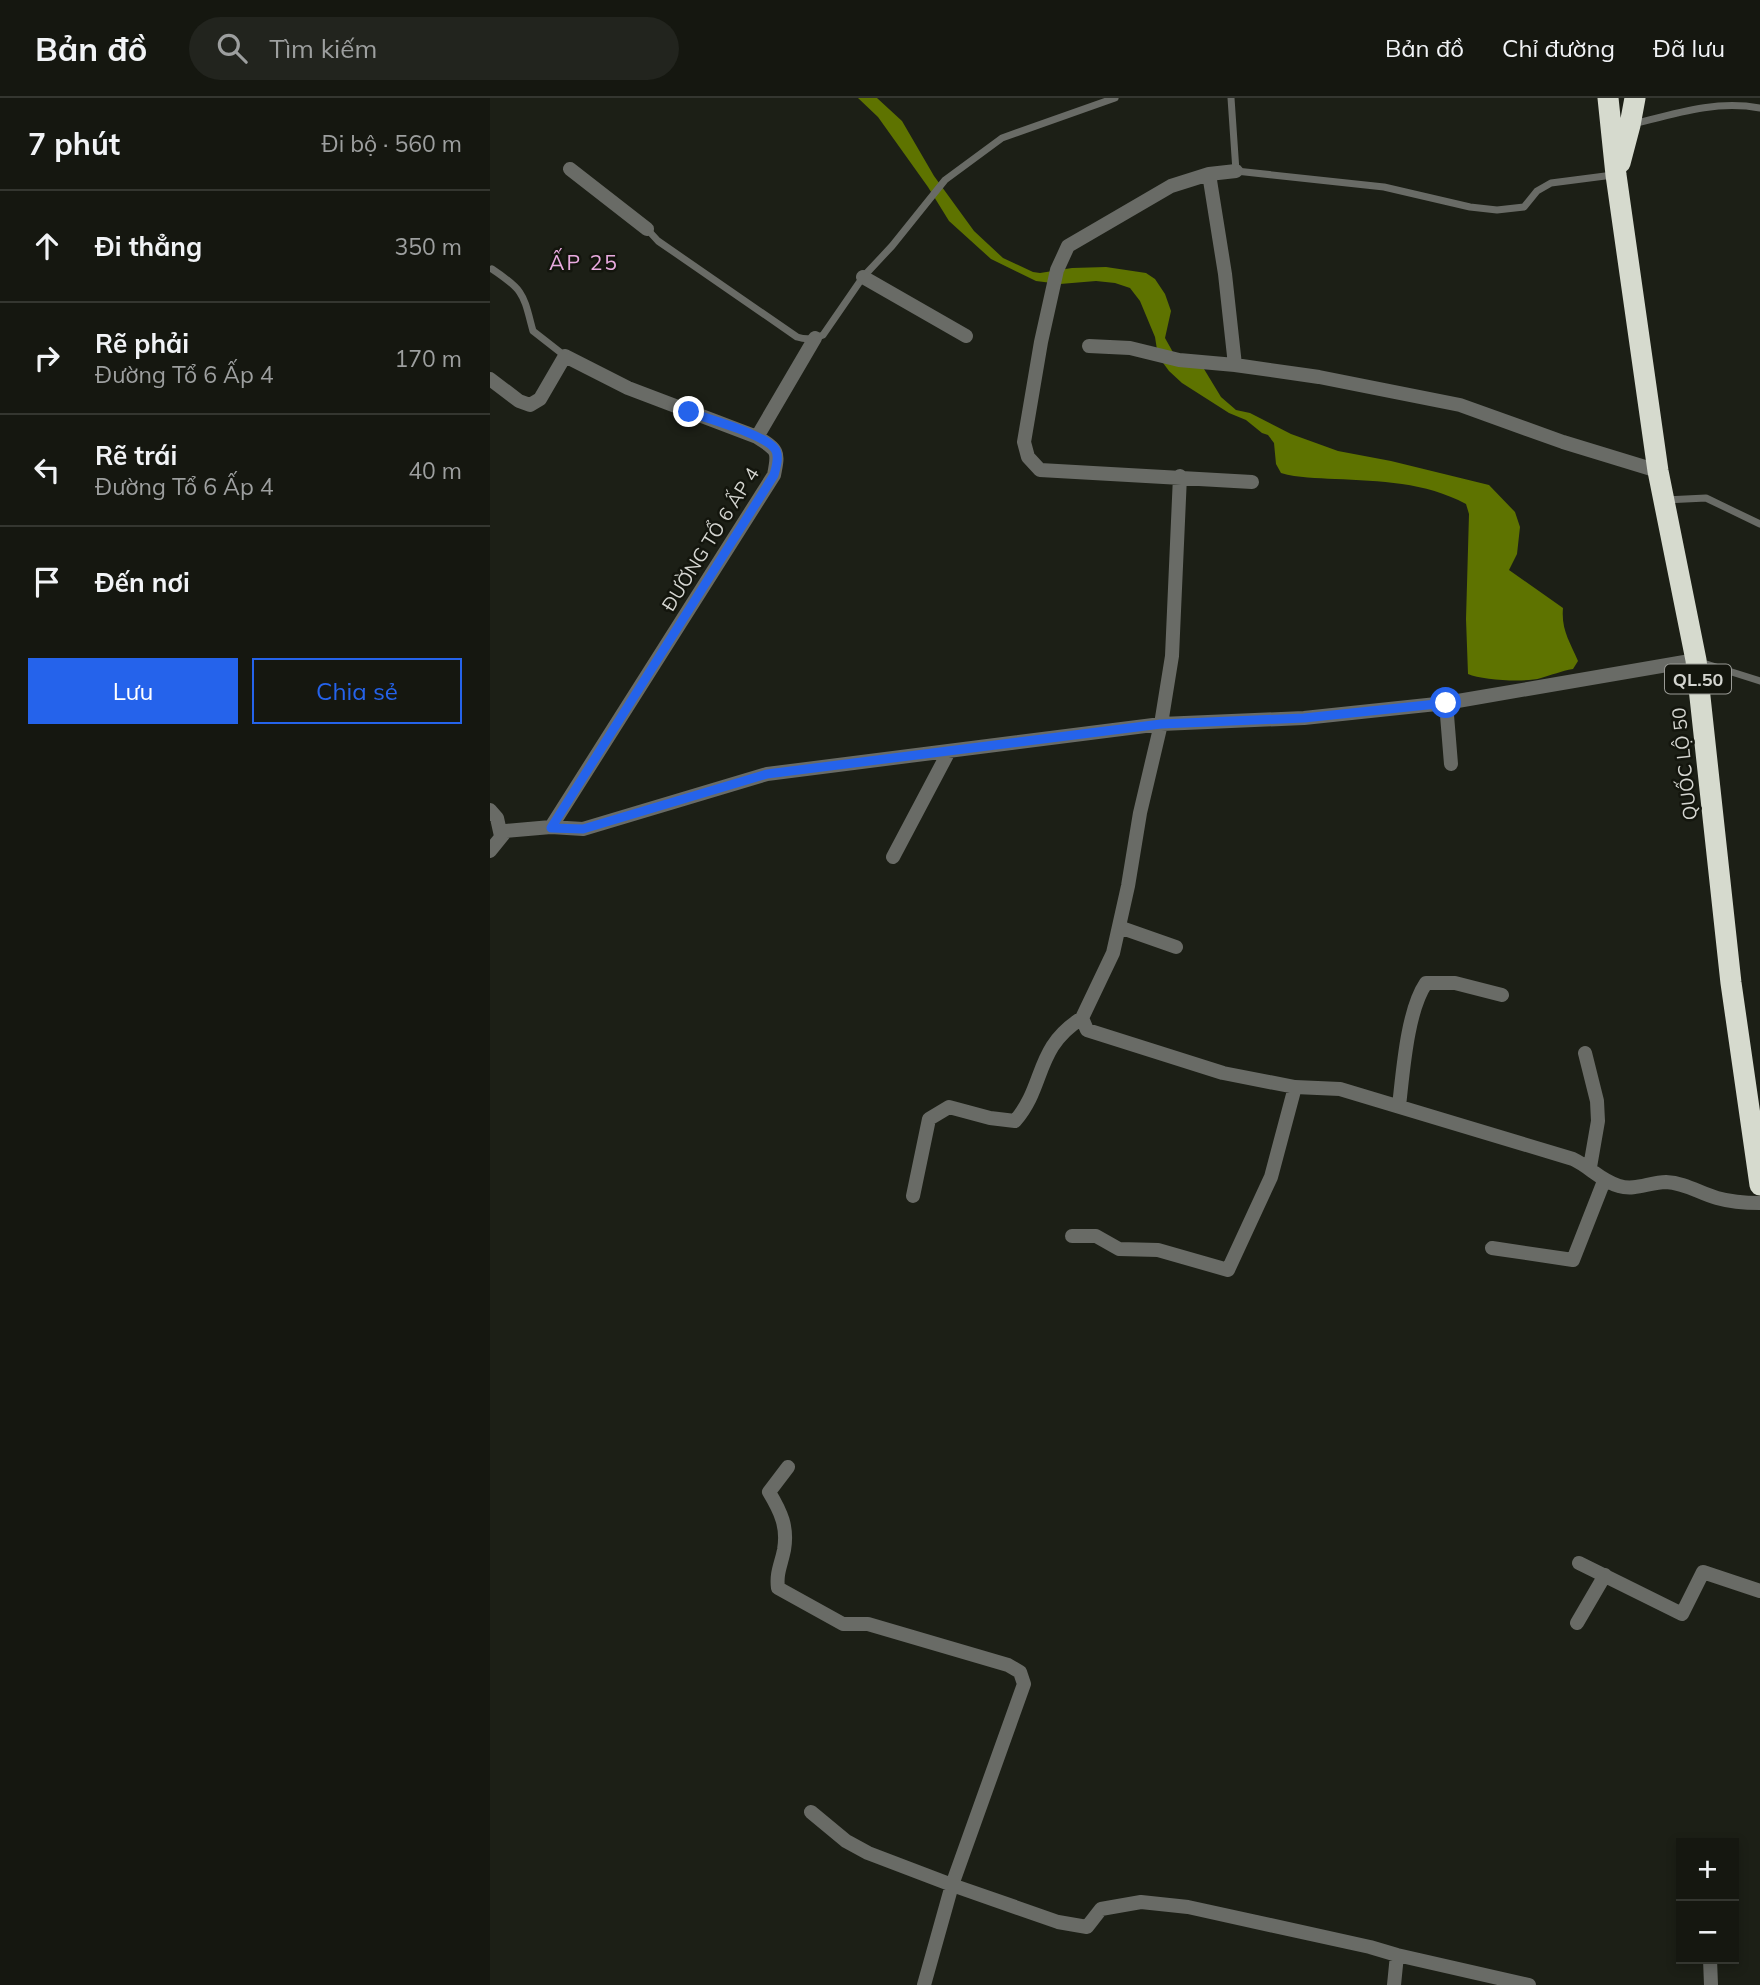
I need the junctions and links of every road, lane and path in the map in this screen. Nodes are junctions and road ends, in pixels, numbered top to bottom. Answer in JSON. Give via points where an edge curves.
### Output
{"nodes":[{"id":1,"x":1115,"y":98,"type":"edge"},
{"id":2,"x":1231,"y":98,"type":"edge"},
{"id":3,"x":1608,"y":98,"type":"edge"},
{"id":4,"x":1635,"y":98,"type":"edge"},
{"id":5,"x":1760,"y":108,"type":"edge"},
{"id":6,"x":1630,"y":125,"type":"junction"},
{"id":7,"x":570,"y":169,"type":"dead end"},
{"id":8,"x":1236,"y":171,"type":"junction"},
{"id":9,"x":1209,"y":174,"type":"junction"},
{"id":10,"x":1616,"y":175,"type":"junction"},
{"id":11,"x":648,"y":229,"type":"joint"},
{"id":12,"x":492,"y":269,"type":"dead end"},
{"id":13,"x":863,"y":277,"type":"junction"},
{"id":14,"x":966,"y":336,"type":"dead end"},
{"id":15,"x":815,"y":338,"type":"junction"},
{"id":16,"x":1089,"y":346,"type":"dead end"},
{"id":17,"x":565,"y":356,"type":"junction"},
{"id":18,"x":1235,"y":365,"type":"junction"},
{"id":19,"x":490,"y":379,"type":"edge"},
{"id":20,"x":757,"y":437,"type":"junction"},
{"id":21,"x":1658,"y":471,"type":"junction"},
{"id":22,"x":1180,"y":476,"type":"junction"},
{"id":23,"x":1252,"y":482,"type":"dead end"},
{"id":24,"x":1664,"y":500,"type":"junction"},
{"id":25,"x":1760,"y":524,"type":"edge"},
{"id":26,"x":1696,"y":660,"type":"junction"},
{"id":27,"x":1760,"y":681,"type":"edge"},
{"id":28,"x":1446,"y":703,"type":"junction"},
{"id":29,"x":1161,"y":724,"type":"junction"},
{"id":30,"x":948,"y":752,"type":"junction"},
{"id":31,"x":1451,"y":764,"type":"dead end"},
{"id":32,"x":490,"y":810,"type":"edge"},
{"id":33,"x":551,"y":828,"type":"junction"},
{"id":34,"x":501,"y":836,"type":"junction"},
{"id":35,"x":490,"y":852,"type":"edge"},
{"id":36,"x":893,"y":857,"type":"dead end"},
{"id":37,"x":1119,"y":927,"type":"junction"},
{"id":38,"x":1176,"y":947,"type":"dead end"},
{"id":39,"x":1502,"y":995,"type":"dead end"},
{"id":40,"x":1082,"y":1018,"type":"junction"},
{"id":41,"x":1585,"y":1053,"type":"dead end"},
{"id":42,"x":1295,"y":1087,"type":"junction"},
{"id":43,"x":1399,"y":1106,"type":"junction"},
{"id":44,"x":1590,"y":1167,"type":"junction"},
{"id":45,"x":1604,"y":1181,"type":"junction"},
{"id":46,"x":1760,"y":1185,"type":"edge"},
{"id":47,"x":914,"y":1196,"type":"dead end"},
{"id":48,"x":1760,"y":1203,"type":"edge"},
{"id":49,"x":1072,"y":1236,"type":"dead end"},
{"id":50,"x":1492,"y":1248,"type":"dead end"},
{"id":51,"x":788,"y":1467,"type":"dead end"},
{"id":52,"x":1579,"y":1563,"type":"dead end"},
{"id":53,"x":1605,"y":1575,"type":"junction"},
{"id":54,"x":1760,"y":1591,"type":"edge"},
{"id":55,"x":1577,"y":1623,"type":"dead end"},
{"id":56,"x":811,"y":1811,"type":"dead end"},
{"id":57,"x":952,"y":1885,"type":"junction"},
{"id":58,"x":1397,"y":1955,"type":"junction"},
{"id":59,"x":1710,"y":1964,"type":"edge"},
{"id":60,"x":924,"y":1985,"type":"edge"},
{"id":61,"x":1394,"y":1985,"type":"edge"},
{"id":62,"x":1530,"y":1985,"type":"edge"},
{"id":63,"x":1711,"y":1985,"type":"edge"}],
"edges":[{"from":1,"to":13,"type":"lane","via":[[1002,138],[945,180]]},
{"from":2,"to":8,"type":"lane"},
{"from":3,"to":10,"type":"highway","number":"QL.50"},
{"from":4,"to":6,"type":"highway","number":"QL.50"},
{"from":5,"to":6,"type":"lane","via":[[1706,106]]},
{"from":6,"to":10,"type":"highway","number":"QL.50"},
{"from":7,"to":11,"type":"street"},
{"from":8,"to":9,"type":"street"},
{"from":8,"to":10,"type":"lane","via":[[1384,187],[1497,210],[1524,207],[1551,183]]},
{"from":9,"to":18,"type":"street"},
{"from":9,"to":22,"type":"street","via":[[1171,186],[1068,246],[1057,270],[1024,442],[1028,457],[1041,470]]},
{"from":10,"to":21,"type":"highway","name":"QUỐC LỘ 50","number":"QL.50"},
{"from":11,"to":15,"type":"lane","via":[[658,241],[797,337]]},
{"from":12,"to":17,"type":"lane","via":[[522,292],[533,331]]},
{"from":13,"to":14,"type":"street"},
{"from":13,"to":15,"type":"lane","via":[[823,335]]},
{"from":15,"to":20,"type":"street"},
{"from":16,"to":18,"type":"street"},
{"from":17,"to":19,"type":"street","via":[[540,398],[530,405]]},
{"from":17,"to":20,"type":"street","via":[[628,388]]},
{"from":18,"to":21,"type":"street","via":[[1460,405]]},
{"from":20,"to":33,"type":"street","name":"ĐƯỜNG TỔ 6 ẤP 4","via":[[778,456],[774,475]]},
{"from":21,"to":24,"type":"highway","name":"QUỐC LỘ 50","number":"QL.50"},
{"from":22,"to":23,"type":"street"},
{"from":22,"to":29,"type":"street","via":[[1172,656]]},
{"from":24,"to":25,"type":"lane","via":[[1706,498]]},
{"from":24,"to":26,"type":"highway","name":"QUỐC LỘ 50","number":"QL.50"},
{"from":26,"to":27,"type":"lane"},
{"from":26,"to":28,"type":"street"},
{"from":26,"to":46,"type":"highway","name":"QUỐC LỘ 50","number":"QL.50","via":[[1731,983]]},
{"from":28,"to":29,"type":"street","via":[[1304,718]]},
{"from":28,"to":31,"type":"street"},
{"from":29,"to":30,"type":"street"},
{"from":29,"to":37,"type":"street"},
{"from":30,"to":33,"type":"street","via":[[767,774],[583,829]]},
{"from":30,"to":36,"type":"street"},
{"from":32,"to":34,"type":"street"},
{"from":33,"to":34,"type":"street","via":[[516,829]]},
{"from":34,"to":35,"type":"street"},
{"from":37,"to":38,"type":"street"},
{"from":37,"to":40,"type":"street","via":[[1114,953]]},
{"from":39,"to":43,"type":"street","via":[[1455,984],[1426,983],[1419,992],[1406,1049]]},
{"from":40,"to":42,"type":"street","via":[[1087,1030],[1223,1073]]},
{"from":40,"to":47,"type":"street","via":[[1065,1029],[1053,1045],[1040,1067],[1028,1106],[1015,1121],[948,1107],[929,1119]]},
{"from":41,"to":44,"type":"street","via":[[1598,1121]]},
{"from":42,"to":43,"type":"street","via":[[1340,1089]]},
{"from":42,"to":49,"type":"street","via":[[1272,1177],[1227,1270],[1158,1250],[1119,1249],[1097,1236]]},
{"from":43,"to":44,"type":"street"},
{"from":44,"to":45,"type":"street"},
{"from":45,"to":48,"type":"street","via":[[1623,1188],[1685,1184],[1717,1198]]},
{"from":45,"to":50,"type":"street","via":[[1573,1260]]},
{"from":51,"to":57,"type":"street","via":[[769,1492],[786,1525],[776,1574],[778,1588],[843,1625],[892,1630],[1020,1672],[1024,1684]]},
{"from":52,"to":53,"type":"street"},
{"from":53,"to":54,"type":"street","via":[[1682,1614],[1703,1573]]},
{"from":53,"to":55,"type":"street"},
{"from":56,"to":57,"type":"street","via":[[867,1853]]},
{"from":57,"to":58,"type":"street","via":[[1058,1922],[1087,1927],[1101,1909],[1141,1902],[1188,1907]]},
{"from":57,"to":60,"type":"street"},
{"from":58,"to":61,"type":"street"},
{"from":58,"to":62,"type":"street"},
{"from":59,"to":63,"type":"street"}]}
